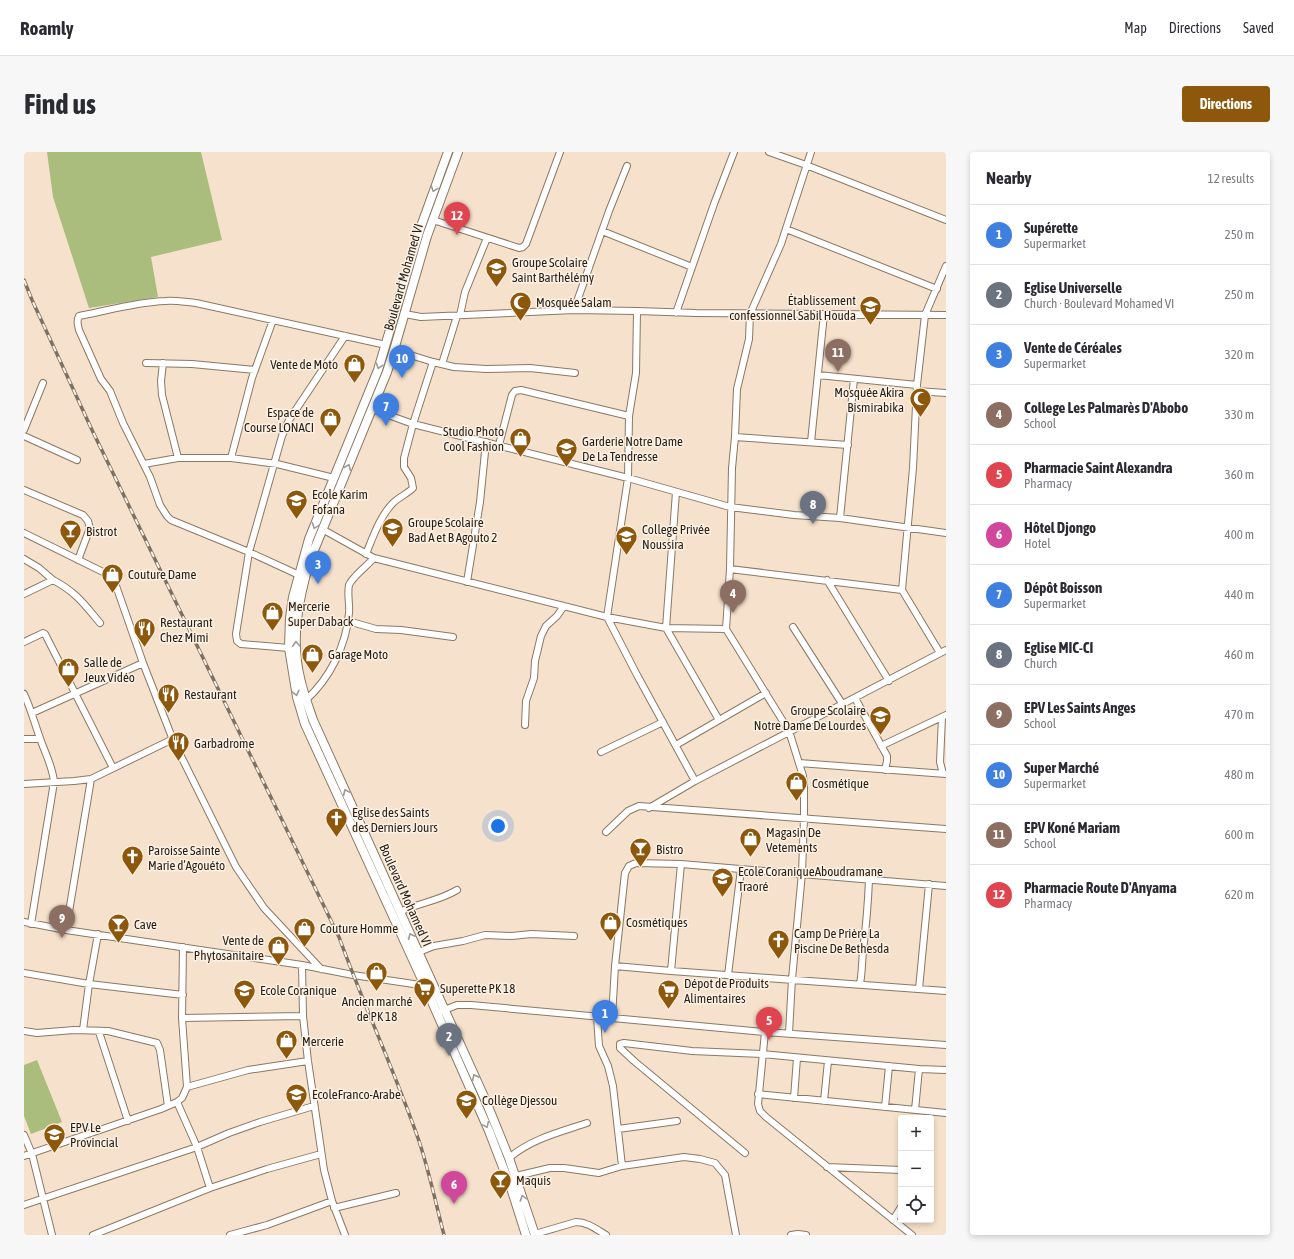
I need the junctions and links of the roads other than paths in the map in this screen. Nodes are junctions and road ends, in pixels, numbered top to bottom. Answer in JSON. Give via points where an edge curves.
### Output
{"nodes":[{"id":1,"x":448,"y":152,"type":"edge"},
{"id":2,"x":458,"y":152,"type":"edge"},
{"id":3,"x":560,"y":152,"type":"edge"},
{"id":4,"x":734,"y":152,"type":"edge"},
{"id":5,"x":769,"y":152,"type":"edge"},
{"id":6,"x":811,"y":152,"type":"edge"},
{"id":7,"x":806,"y":165,"type":"junction"},
{"id":8,"x":627,"y":166,"type":"dead end"},
{"id":9,"x":433,"y":220,"type":"junction"},
{"id":10,"x":946,"y":220,"type":"edge"},
{"id":11,"x":786,"y":229,"type":"junction"},
{"id":12,"x":602,"y":231,"type":"junction"},
{"id":13,"x":487,"y":238,"type":"junction"},
{"id":14,"x":946,"y":266,"type":"edge"},
{"id":15,"x":692,"y":267,"type":"junction"},
{"id":16,"x":937,"y":289,"type":"junction"},
{"id":17,"x":396,"y":310,"type":"junction"},
{"id":18,"x":574,"y":310,"type":"junction"},
{"id":19,"x":637,"y":311,"type":"junction"},
{"id":20,"x":676,"y":313,"type":"junction"},
{"id":21,"x":405,"y":314,"type":"junction"},
{"id":22,"x":750,"y":314,"type":"junction"},
{"id":23,"x":824,"y":314,"type":"junction"},
{"id":24,"x":925,"y":315,"type":"junction"},
{"id":25,"x":946,"y":315,"type":"edge"},
{"id":26,"x":458,"y":316,"type":"junction"},
{"id":27,"x":272,"y":320,"type":"junction"},
{"id":28,"x":345,"y":336,"type":"junction"},
{"id":29,"x":386,"y":345,"type":"junction"},
{"id":30,"x":394,"y":350,"type":"junction"},
{"id":31,"x":433,"y":362,"type":"junction"},
{"id":32,"x":146,"y":363,"type":"dead end"},
{"id":33,"x":163,"y":363,"type":"junction"},
{"id":34,"x":442,"y":364,"type":"junction"},
{"id":35,"x":255,"y":370,"type":"junction"},
{"id":36,"x":576,"y":373,"type":"dead end"},
{"id":37,"x":818,"y":375,"type":"junction"},
{"id":38,"x":854,"y":379,"type":"junction"},
{"id":39,"x":43,"y":383,"type":"dead end"},
{"id":40,"x":917,"y":388,"type":"junction"},
{"id":41,"x":946,"y":393,"type":"edge"},
{"id":42,"x":372,"y":409,"type":"junction"},
{"id":43,"x":629,"y":416,"type":"junction"},
{"id":44,"x":414,"y":424,"type":"junction"},
{"id":45,"x":24,"y":430,"type":"edge"},
{"id":46,"x":24,"y":436,"type":"edge"},
{"id":47,"x":735,"y":437,"type":"junction"},
{"id":48,"x":486,"y":442,"type":"junction"},
{"id":49,"x":811,"y":442,"type":"junction"},
{"id":50,"x":499,"y":445,"type":"junction"},
{"id":51,"x":848,"y":445,"type":"junction"},
{"id":52,"x":178,"y":458,"type":"junction"},
{"id":53,"x":232,"y":458,"type":"junction"},
{"id":54,"x":77,"y":460,"type":"dead end"},
{"id":55,"x":144,"y":464,"type":"junction"},
{"id":56,"x":274,"y":464,"type":"junction"},
{"id":57,"x":334,"y":478,"type":"junction"},
{"id":58,"x":628,"y":478,"type":"junction"},
{"id":59,"x":24,"y":490,"type":"edge"},
{"id":60,"x":676,"y":492,"type":"junction"},
{"id":61,"x":730,"y":507,"type":"junction"},
{"id":62,"x":840,"y":518,"type":"junction"},
{"id":63,"x":908,"y":528,"type":"junction"},
{"id":64,"x":322,"y":529,"type":"junction"},
{"id":65,"x":24,"y":533,"type":"edge"},
{"id":66,"x":946,"y":534,"type":"edge"},
{"id":67,"x":249,"y":552,"type":"junction"},
{"id":68,"x":366,"y":554,"type":"junction"},
{"id":69,"x":374,"y":558,"type":"junction"},
{"id":70,"x":24,"y":559,"type":"edge"},
{"id":71,"x":78,"y":560,"type":"junction"},
{"id":72,"x":730,"y":569,"type":"junction"},
{"id":73,"x":299,"y":575,"type":"junction"},
{"id":74,"x":53,"y":580,"type":"junction"},
{"id":75,"x":827,"y":580,"type":"junction"},
{"id":76,"x":467,"y":582,"type":"junction"},
{"id":77,"x":902,"y":590,"type":"junction"},
{"id":78,"x":24,"y":594,"type":"edge"},
{"id":79,"x":564,"y":606,"type":"junction"},
{"id":80,"x":607,"y":617,"type":"junction"},
{"id":81,"x":348,"y":621,"type":"junction"},
{"id":82,"x":100,"y":623,"type":"dead end"},
{"id":83,"x":793,"y":626,"type":"dead end"},
{"id":84,"x":666,"y":628,"type":"junction"},
{"id":85,"x":726,"y":629,"type":"junction"},
{"id":86,"x":453,"y":637,"type":"dead end"},
{"id":87,"x":24,"y":642,"type":"edge"},
{"id":88,"x":289,"y":648,"type":"junction"},
{"id":89,"x":943,"y":652,"type":"edge"},
{"id":90,"x":143,"y":663,"type":"junction"},
{"id":91,"x":889,"y":681,"type":"junction"},
{"id":92,"x":74,"y":693,"type":"junction"},
{"id":93,"x":766,"y":693,"type":"junction"},
{"id":94,"x":24,"y":694,"type":"edge"},
{"id":95,"x":855,"y":698,"type":"junction"},
{"id":96,"x":306,"y":700,"type":"junction"},
{"id":97,"x":843,"y":705,"type":"junction"},
{"id":98,"x":32,"y":713,"type":"junction"},
{"id":99,"x":944,"y":716,"type":"edge"},
{"id":100,"x":719,"y":720,"type":"junction"},
{"id":101,"x":662,"y":722,"type":"junction"},
{"id":102,"x":525,"y":725,"type":"dead end"},
{"id":103,"x":789,"y":731,"type":"junction"},
{"id":104,"x":175,"y":738,"type":"junction"},
{"id":105,"x":24,"y":739,"type":"edge"},
{"id":106,"x":40,"y":739,"type":"junction"},
{"id":107,"x":676,"y":745,"type":"junction"},
{"id":108,"x":881,"y":746,"type":"junction"},
{"id":109,"x":601,"y":752,"type":"dead end"},
{"id":110,"x":799,"y":763,"type":"junction"},
{"id":111,"x":113,"y":768,"type":"junction"},
{"id":112,"x":886,"y":770,"type":"junction"},
{"id":113,"x":944,"y":774,"type":"edge"},
{"id":114,"x":91,"y":779,"type":"junction"},
{"id":115,"x":695,"y":781,"type":"junction"},
{"id":116,"x":54,"y":782,"type":"junction"},
{"id":117,"x":24,"y":784,"type":"edge"},
{"id":118,"x":649,"y":808,"type":"junction"},
{"id":119,"x":804,"y":818,"type":"junction"},
{"id":120,"x":946,"y":829,"type":"edge"},
{"id":121,"x":606,"y":832,"type":"dead end"},
{"id":122,"x":681,"y":864,"type":"junction"},
{"id":123,"x":741,"y":869,"type":"junction"},
{"id":124,"x":802,"y":874,"type":"junction"},
{"id":125,"x":869,"y":880,"type":"junction"},
{"id":126,"x":929,"y":884,"type":"junction"},
{"id":127,"x":946,"y":886,"type":"edge"},
{"id":128,"x":457,"y":890,"type":"dead end"},
{"id":129,"x":400,"y":912,"type":"junction"},
{"id":130,"x":24,"y":922,"type":"edge"},
{"id":131,"x":31,"y":924,"type":"junction"},
{"id":132,"x":66,"y":930,"type":"junction"},
{"id":133,"x":98,"y":934,"type":"junction"},
{"id":134,"x":574,"y":936,"type":"dead end"},
{"id":135,"x":184,"y":946,"type":"junction"},
{"id":136,"x":419,"y":952,"type":"junction"},
{"id":137,"x":302,"y":965,"type":"junction"},
{"id":138,"x":615,"y":966,"type":"junction"},
{"id":139,"x":321,"y":969,"type":"junction"},
{"id":140,"x":671,"y":971,"type":"junction"},
{"id":141,"x":24,"y":973,"type":"edge"},
{"id":142,"x":728,"y":975,"type":"junction"},
{"id":143,"x":792,"y":979,"type":"junction"},
{"id":144,"x":89,"y":984,"type":"junction"},
{"id":145,"x":860,"y":984,"type":"junction"},
{"id":146,"x":429,"y":985,"type":"junction"},
{"id":147,"x":919,"y":989,"type":"junction"},
{"id":148,"x":946,"y":991,"type":"edge"},
{"id":149,"x":183,"y":995,"type":"junction"},
{"id":150,"x":441,"y":1011,"type":"junction"},
{"id":151,"x":303,"y":1016,"type":"junction"},
{"id":152,"x":598,"y":1017,"type":"junction"},
{"id":153,"x":182,"y":1018,"type":"junction"},
{"id":154,"x":612,"y":1018,"type":"junction"},
{"id":155,"x":83,"y":1030,"type":"junction"},
{"id":156,"x":24,"y":1031,"type":"edge"},
{"id":157,"x":99,"y":1032,"type":"junction"},
{"id":158,"x":764,"y":1032,"type":"junction"},
{"id":159,"x":789,"y":1033,"type":"junction"},
{"id":160,"x":946,"y":1045,"type":"edge"},
{"id":161,"x":762,"y":1054,"type":"junction"},
{"id":162,"x":797,"y":1058,"type":"junction"},
{"id":163,"x":308,"y":1061,"type":"junction"},
{"id":164,"x":828,"y":1061,"type":"junction"},
{"id":165,"x":889,"y":1066,"type":"junction"},
{"id":166,"x":919,"y":1069,"type":"junction"},
{"id":167,"x":946,"y":1070,"type":"edge"},
{"id":168,"x":187,"y":1087,"type":"junction"},
{"id":169,"x":758,"y":1094,"type":"junction"},
{"id":170,"x":794,"y":1098,"type":"junction"},
{"id":171,"x":824,"y":1101,"type":"junction"},
{"id":172,"x":177,"y":1102,"type":"junction"},
{"id":173,"x":168,"y":1106,"type":"junction"},
{"id":174,"x":314,"y":1106,"type":"junction"},
{"id":175,"x":885,"y":1107,"type":"junction"},
{"id":176,"x":915,"y":1110,"type":"junction"},
{"id":177,"x":927,"y":1111,"type":"junction"},
{"id":178,"x":946,"y":1113,"type":"edge"},
{"id":179,"x":926,"y":1115,"type":"edge"},
{"id":180,"x":128,"y":1121,"type":"junction"},
{"id":181,"x":677,"y":1121,"type":"dead end"},
{"id":182,"x":587,"y":1124,"type":"dead end"},
{"id":183,"x":618,"y":1129,"type":"junction"},
{"id":184,"x":24,"y":1135,"type":"edge"},
{"id":185,"x":197,"y":1148,"type":"junction"},
{"id":186,"x":745,"y":1153,"type":"dead end"},
{"id":187,"x":32,"y":1154,"type":"junction"},
{"id":188,"x":321,"y":1154,"type":"junction"},
{"id":189,"x":24,"y":1156,"type":"edge"},
{"id":190,"x":509,"y":1158,"type":"junction"},
{"id":191,"x":622,"y":1166,"type":"junction"},
{"id":192,"x":827,"y":1167,"type":"junction"},
{"id":193,"x":898,"y":1170,"type":"edge"},
{"id":194,"x":516,"y":1176,"type":"junction"},
{"id":195,"x":210,"y":1188,"type":"junction"},
{"id":196,"x":396,"y":1193,"type":"dead end"},
{"id":197,"x":43,"y":1198,"type":"junction"},
{"id":198,"x":333,"y":1204,"type":"junction"},
{"id":199,"x":24,"y":1205,"type":"edge"},
{"id":200,"x":898,"y":1212,"type":"edge"},
{"id":201,"x":893,"y":1220,"type":"junction"},
{"id":202,"x":52,"y":1235,"type":"edge"},
{"id":203,"x":93,"y":1235,"type":"edge"},
{"id":204,"x":230,"y":1235,"type":"edge"},
{"id":205,"x":345,"y":1235,"type":"edge"},
{"id":206,"x":532,"y":1235,"type":"edge"},
{"id":207,"x":606,"y":1235,"type":"edge"},
{"id":208,"x":736,"y":1235,"type":"edge"},
{"id":209,"x":791,"y":1235,"type":"edge"},
{"id":210,"x":806,"y":1235,"type":"edge"},
{"id":211,"x":912,"y":1235,"type":"edge"}],
"edges":[{"from":1,"to":17,"type":"main road","name":"Boulevard Mohamed VI","one_way":true,"via":[[418,236]]},
{"from":2,"to":9,"type":"main road","name":"Boulevard Mohamed VI"},
{"from":3,"to":13,"type":"street","via":[[526,244],[519,248]]},
{"from":4,"to":15,"type":"street"},
{"from":5,"to":7,"type":"street"},
{"from":6,"to":7,"type":"street"},
{"from":7,"to":10,"type":"street"},
{"from":7,"to":11,"type":"street"},
{"from":8,"to":12,"type":"street"},
{"from":9,"to":13,"type":"street"},
{"from":9,"to":21,"type":"main road","name":"Boulevard Mohamed VI"},
{"from":11,"to":16,"type":"street"},
{"from":11,"to":22,"type":"street"},
{"from":12,"to":15,"type":"street"},
{"from":12,"to":18,"type":"street"},
{"from":13,"to":26,"type":"street"},
{"from":14,"to":16,"type":"street"},
{"from":15,"to":20,"type":"street"},
{"from":16,"to":24,"type":"street"},
{"from":17,"to":21,"type":"main road"},
{"from":17,"to":29,"type":"main road","name":"Boulevard Mohamed VI"},
{"from":18,"to":19,"type":"street"},
{"from":18,"to":26,"type":"street"},
{"from":19,"to":20,"type":"street"},
{"from":19,"to":43,"type":"street","via":[[636,373]]},
{"from":20,"to":22,"type":"street"},
{"from":21,"to":26,"type":"street","via":[[421,317]]},
{"from":21,"to":30,"type":"main road","name":"Boulevard Mohamed VI"},
{"from":22,"to":23,"type":"street"},
{"from":22,"to":47,"type":"street","via":[[749,339],[737,389]]},
{"from":23,"to":24,"type":"street"},
{"from":23,"to":37,"type":"street"},
{"from":24,"to":25,"type":"street"},
{"from":24,"to":40,"type":"street"},
{"from":26,"to":34,"type":"street"},
{"from":27,"to":28,"type":"street"},
{"from":27,"to":35,"type":"street"},
{"from":27,"to":55,"type":"street","via":[[196,303],[165,300],[79,316],[79,330]]},
{"from":28,"to":29,"type":"street"},
{"from":28,"to":56,"type":"street","via":[[289,420]]},
{"from":29,"to":57,"type":"main road","name":"Boulevard Mohamed VI","one_way":true},
{"from":30,"to":31,"type":"street"},
{"from":30,"to":42,"type":"main road","name":"Boulevard Mohamed VI"},
{"from":31,"to":34,"type":"street"},
{"from":31,"to":44,"type":"street"},
{"from":32,"to":33,"type":"street"},
{"from":33,"to":35,"type":"street"},
{"from":33,"to":52,"type":"street","via":[[162,395]]},
{"from":34,"to":36,"type":"street"},
{"from":35,"to":53,"type":"street"},
{"from":37,"to":38,"type":"street"},
{"from":37,"to":49,"type":"street"},
{"from":38,"to":40,"type":"street"},
{"from":38,"to":51,"type":"street"},
{"from":39,"to":45,"type":"street"},
{"from":40,"to":41,"type":"street"},
{"from":40,"to":63,"type":"street"},
{"from":42,"to":44,"type":"street"},
{"from":64,"to":42,"type":"main road","name":"Boulevard Mohamed VI","one_way":true},
{"from":43,"to":50,"type":"street","via":[[521,390],[515,391]]},
{"from":43,"to":58,"type":"street"},
{"from":44,"to":48,"type":"street"},
{"from":44,"to":68,"type":"street","via":[[404,458],[404,467],[411,478],[413,488],[388,509]]},
{"from":46,"to":54,"type":"street"},
{"from":47,"to":49,"type":"street"},
{"from":47,"to":61,"type":"street"},
{"from":48,"to":50,"type":"street"},
{"from":48,"to":76,"type":"street"},
{"from":49,"to":51,"type":"street"},
{"from":50,"to":58,"type":"street"},
{"from":51,"to":62,"type":"street"},
{"from":52,"to":53,"type":"street"},
{"from":52,"to":55,"type":"street"},
{"from":53,"to":56,"type":"street"},
{"from":55,"to":67,"type":"street","via":[[166,516]]},
{"from":56,"to":57,"type":"street"},
{"from":56,"to":67,"type":"street"},
{"from":57,"to":73,"type":"main road","name":"Boulevard Mohamed VI","one_way":true,"via":[[309,539]]},
{"from":58,"to":60,"type":"street"},
{"from":58,"to":80,"type":"street"},
{"from":59,"to":71,"type":"street","via":[[86,518],[90,528]]},
{"from":60,"to":61,"type":"street"},
{"from":60,"to":84,"type":"street"},
{"from":61,"to":62,"type":"street"},
{"from":61,"to":72,"type":"street"},
{"from":62,"to":63,"type":"street"},
{"from":63,"to":66,"type":"street"},
{"from":63,"to":77,"type":"street"},
{"from":64,"to":68,"type":"street"},
{"from":96,"to":64,"type":"main road","name":"Boulevard Mohamed VI","one_way":true,"via":[[300,681],[296,619],[305,579]]},
{"from":65,"to":71,"type":"street"},
{"from":67,"to":73,"type":"street"},
{"from":67,"to":88,"type":"street","via":[[237,641],[241,644]]},
{"from":68,"to":69,"type":"street"},
{"from":69,"to":76,"type":"street"},
{"from":69,"to":81,"type":"street","via":[[349,585]]},
{"from":70,"to":74,"type":"street"},
{"from":71,"to":90,"type":"street","via":[[114,580]]},
{"from":72,"to":75,"type":"street"},
{"from":72,"to":85,"type":"street"},
{"from":73,"to":88,"type":"main road","name":"Boulevard Mohamed VI","via":[[290,618]]},
{"from":74,"to":78,"type":"street"},
{"from":74,"to":82,"type":"street","via":[[82,601]]},
{"from":75,"to":77,"type":"street"},
{"from":75,"to":91,"type":"street"},
{"from":76,"to":79,"type":"street"},
{"from":77,"to":89,"type":"street"},
{"from":79,"to":80,"type":"street"},
{"from":79,"to":102,"type":"street","via":[[546,626],[541,636],[534,678],[526,701]]},
{"from":80,"to":84,"type":"street"},
{"from":80,"to":101,"type":"street"},
{"from":81,"to":86,"type":"street","via":[[376,629]]},
{"from":81,"to":96,"type":"street","via":[[337,659],[317,689]]},
{"from":83,"to":97,"type":"street"},
{"from":84,"to":85,"type":"street"},
{"from":84,"to":100,"type":"street"},
{"from":85,"to":93,"type":"street"},
{"from":87,"to":92,"type":"street","via":[[45,634]]},
{"from":88,"to":146,"type":"main road","name":"Boulevard Mohamed VI","one_way":true,"via":[[297,697],[305,724]]},
{"from":89,"to":91,"type":"street"},
{"from":90,"to":92,"type":"street"},
{"from":90,"to":104,"type":"street"},
{"from":91,"to":95,"type":"street"},
{"from":92,"to":98,"type":"street"},
{"from":92,"to":111,"type":"street"},
{"from":93,"to":100,"type":"street"},
{"from":93,"to":103,"type":"street"},
{"from":94,"to":98,"type":"street"},
{"from":95,"to":97,"type":"street"},
{"from":95,"to":108,"type":"street"},
{"from":129,"to":96,"type":"main road","name":"Boulevard Mohamed VI","one_way":true},
{"from":97,"to":103,"type":"street"},
{"from":98,"to":106,"type":"street"},
{"from":99,"to":108,"type":"street"},
{"from":99,"to":113,"type":"street","via":[[940,762]]},
{"from":100,"to":107,"type":"street"},
{"from":101,"to":107,"type":"street"},
{"from":101,"to":109,"type":"street"},
{"from":103,"to":110,"type":"street"},
{"from":103,"to":115,"type":"street"},
{"from":104,"to":111,"type":"street"},
{"from":104,"to":139,"type":"street","via":[[236,867],[264,908]]},
{"from":105,"to":106,"type":"street"},
{"from":106,"to":116,"type":"street"},
{"from":107,"to":115,"type":"street"},
{"from":108,"to":112,"type":"street","via":[[887,756]]},
{"from":110,"to":112,"type":"street"},
{"from":110,"to":119,"type":"street","via":[[804,786]]},
{"from":111,"to":114,"type":"street"},
{"from":112,"to":113,"type":"street"},
{"from":114,"to":116,"type":"street"},
{"from":114,"to":132,"type":"street"},
{"from":115,"to":118,"type":"street"},
{"from":116,"to":117,"type":"street"},
{"from":116,"to":131,"type":"street"},
{"from":118,"to":119,"type":"street"},
{"from":118,"to":121,"type":"street","via":[[639,806],[628,811]]},
{"from":119,"to":120,"type":"street"},
{"from":119,"to":124,"type":"street"},
{"from":122,"to":123,"type":"street"},
{"from":122,"to":138,"type":"street","via":[[636,863],[629,866],[625,873]]},
{"from":122,"to":140,"type":"street"},
{"from":123,"to":124,"type":"street"},
{"from":123,"to":142,"type":"street"},
{"from":124,"to":125,"type":"street"},
{"from":124,"to":143,"type":"street"},
{"from":125,"to":126,"type":"street"},
{"from":125,"to":145,"type":"street"},
{"from":126,"to":127,"type":"street"},
{"from":126,"to":147,"type":"street"},
{"from":128,"to":129,"type":"street"},
{"from":136,"to":129,"type":"main road","name":"Boulevard Mohamed VI","one_way":true},
{"from":130,"to":131,"type":"street"},
{"from":131,"to":132,"type":"street"},
{"from":132,"to":133,"type":"street"},
{"from":133,"to":135,"type":"street"},
{"from":133,"to":144,"type":"street"},
{"from":134,"to":136,"type":"street","via":[[485,935],[434,946]]},
{"from":135,"to":137,"type":"street"},
{"from":135,"to":149,"type":"street"},
{"from":136,"to":146,"type":"main road","name":"Boulevard Mohamed VI"},
{"from":137,"to":139,"type":"street"},
{"from":137,"to":151,"type":"street"},
{"from":138,"to":140,"type":"street"},
{"from":138,"to":154,"type":"street"},
{"from":139,"to":146,"type":"street"},
{"from":140,"to":142,"type":"street"},
{"from":141,"to":144,"type":"street"},
{"from":142,"to":143,"type":"street"},
{"from":143,"to":145,"type":"street"},
{"from":143,"to":159,"type":"street"},
{"from":144,"to":149,"type":"street"},
{"from":144,"to":155,"type":"street"},
{"from":145,"to":147,"type":"street"},
{"from":146,"to":150,"type":"main road","name":"Boulevard Mohamed VI"},
{"from":147,"to":148,"type":"street"},
{"from":149,"to":153,"type":"street"},
{"from":150,"to":152,"type":"street","via":[[457,1005],[471,1005]]},
{"from":190,"to":150,"type":"main road","name":"Boulevard Mohamed VI","one_way":true,"via":[[476,1079]]},
{"from":150,"to":206,"type":"main road","name":"Boulevard Mohamed VI","one_way":true},
{"from":151,"to":153,"type":"street"},
{"from":151,"to":163,"type":"street"},
{"from":152,"to":154,"type":"street"},
{"from":152,"to":183,"type":"street","via":[[599,1046],[613,1086]]},
{"from":153,"to":168,"type":"street"},
{"from":154,"to":158,"type":"street"},
{"from":155,"to":156,"type":"street","via":[[43,1033]]},
{"from":155,"to":157,"type":"street"},
{"from":157,"to":173,"type":"street","via":[[108,1031],[157,1043]]},
{"from":157,"to":180,"type":"street"},
{"from":158,"to":159,"type":"street"},
{"from":158,"to":161,"type":"street"},
{"from":159,"to":160,"type":"street"},
{"from":161,"to":162,"type":"street"},
{"from":161,"to":169,"type":"street"},
{"from":161,"to":186,"type":"street","via":[[620,1044],[620,1048],[634,1061]]},
{"from":162,"to":164,"type":"street"},
{"from":162,"to":170,"type":"street"},
{"from":163,"to":168,"type":"street","via":[[248,1070]]},
{"from":163,"to":174,"type":"street"},
{"from":164,"to":165,"type":"street"},
{"from":164,"to":171,"type":"street"},
{"from":165,"to":166,"type":"street"},
{"from":165,"to":175,"type":"street"},
{"from":166,"to":167,"type":"street"},
{"from":166,"to":176,"type":"street"},
{"from":168,"to":172,"type":"street"},
{"from":169,"to":170,"type":"street"},
{"from":169,"to":192,"type":"street","via":[[760,1111]]},
{"from":170,"to":171,"type":"street"},
{"from":171,"to":175,"type":"street"},
{"from":172,"to":173,"type":"street"},
{"from":172,"to":185,"type":"street"},
{"from":173,"to":180,"type":"street"},
{"from":174,"to":185,"type":"street","via":[[238,1130]]},
{"from":174,"to":188,"type":"street"},
{"from":175,"to":176,"type":"street"},
{"from":176,"to":177,"type":"street"},
{"from":177,"to":178,"type":"street"},
{"from":177,"to":179,"type":"street"},
{"from":180,"to":187,"type":"street"},
{"from":181,"to":183,"type":"street"},
{"from":182,"to":190,"type":"street","via":[[540,1139]]},
{"from":183,"to":191,"type":"street"},
{"from":184,"to":187,"type":"street"},
{"from":185,"to":195,"type":"street"},
{"from":185,"to":197,"type":"street"},
{"from":187,"to":189,"type":"street"},
{"from":187,"to":197,"type":"street"},
{"from":188,"to":195,"type":"street"},
{"from":188,"to":198,"type":"street"},
{"from":190,"to":194,"type":"main road","name":"Boulevard Mohamed VI"},
{"from":191,"to":194,"type":"street","via":[[599,1173],[550,1168]]},
{"from":191,"to":208,"type":"street","via":[[684,1157],[715,1163],[725,1175]]},
{"from":192,"to":193,"type":"street"},
{"from":192,"to":201,"type":"street"},
{"from":206,"to":194,"type":"main road","name":"Boulevard Mohamed VI","one_way":true},
{"from":195,"to":203,"type":"street"},
{"from":196,"to":198,"type":"street"},
{"from":197,"to":199,"type":"street"},
{"from":197,"to":202,"type":"street"},
{"from":198,"to":204,"type":"street"},
{"from":198,"to":205,"type":"street"},
{"from":200,"to":201,"type":"street"},
{"from":201,"to":211,"type":"street"},
{"from":206,"to":207,"type":"street","via":[[581,1222]]},
{"from":209,"to":210,"type":"street"}]}
